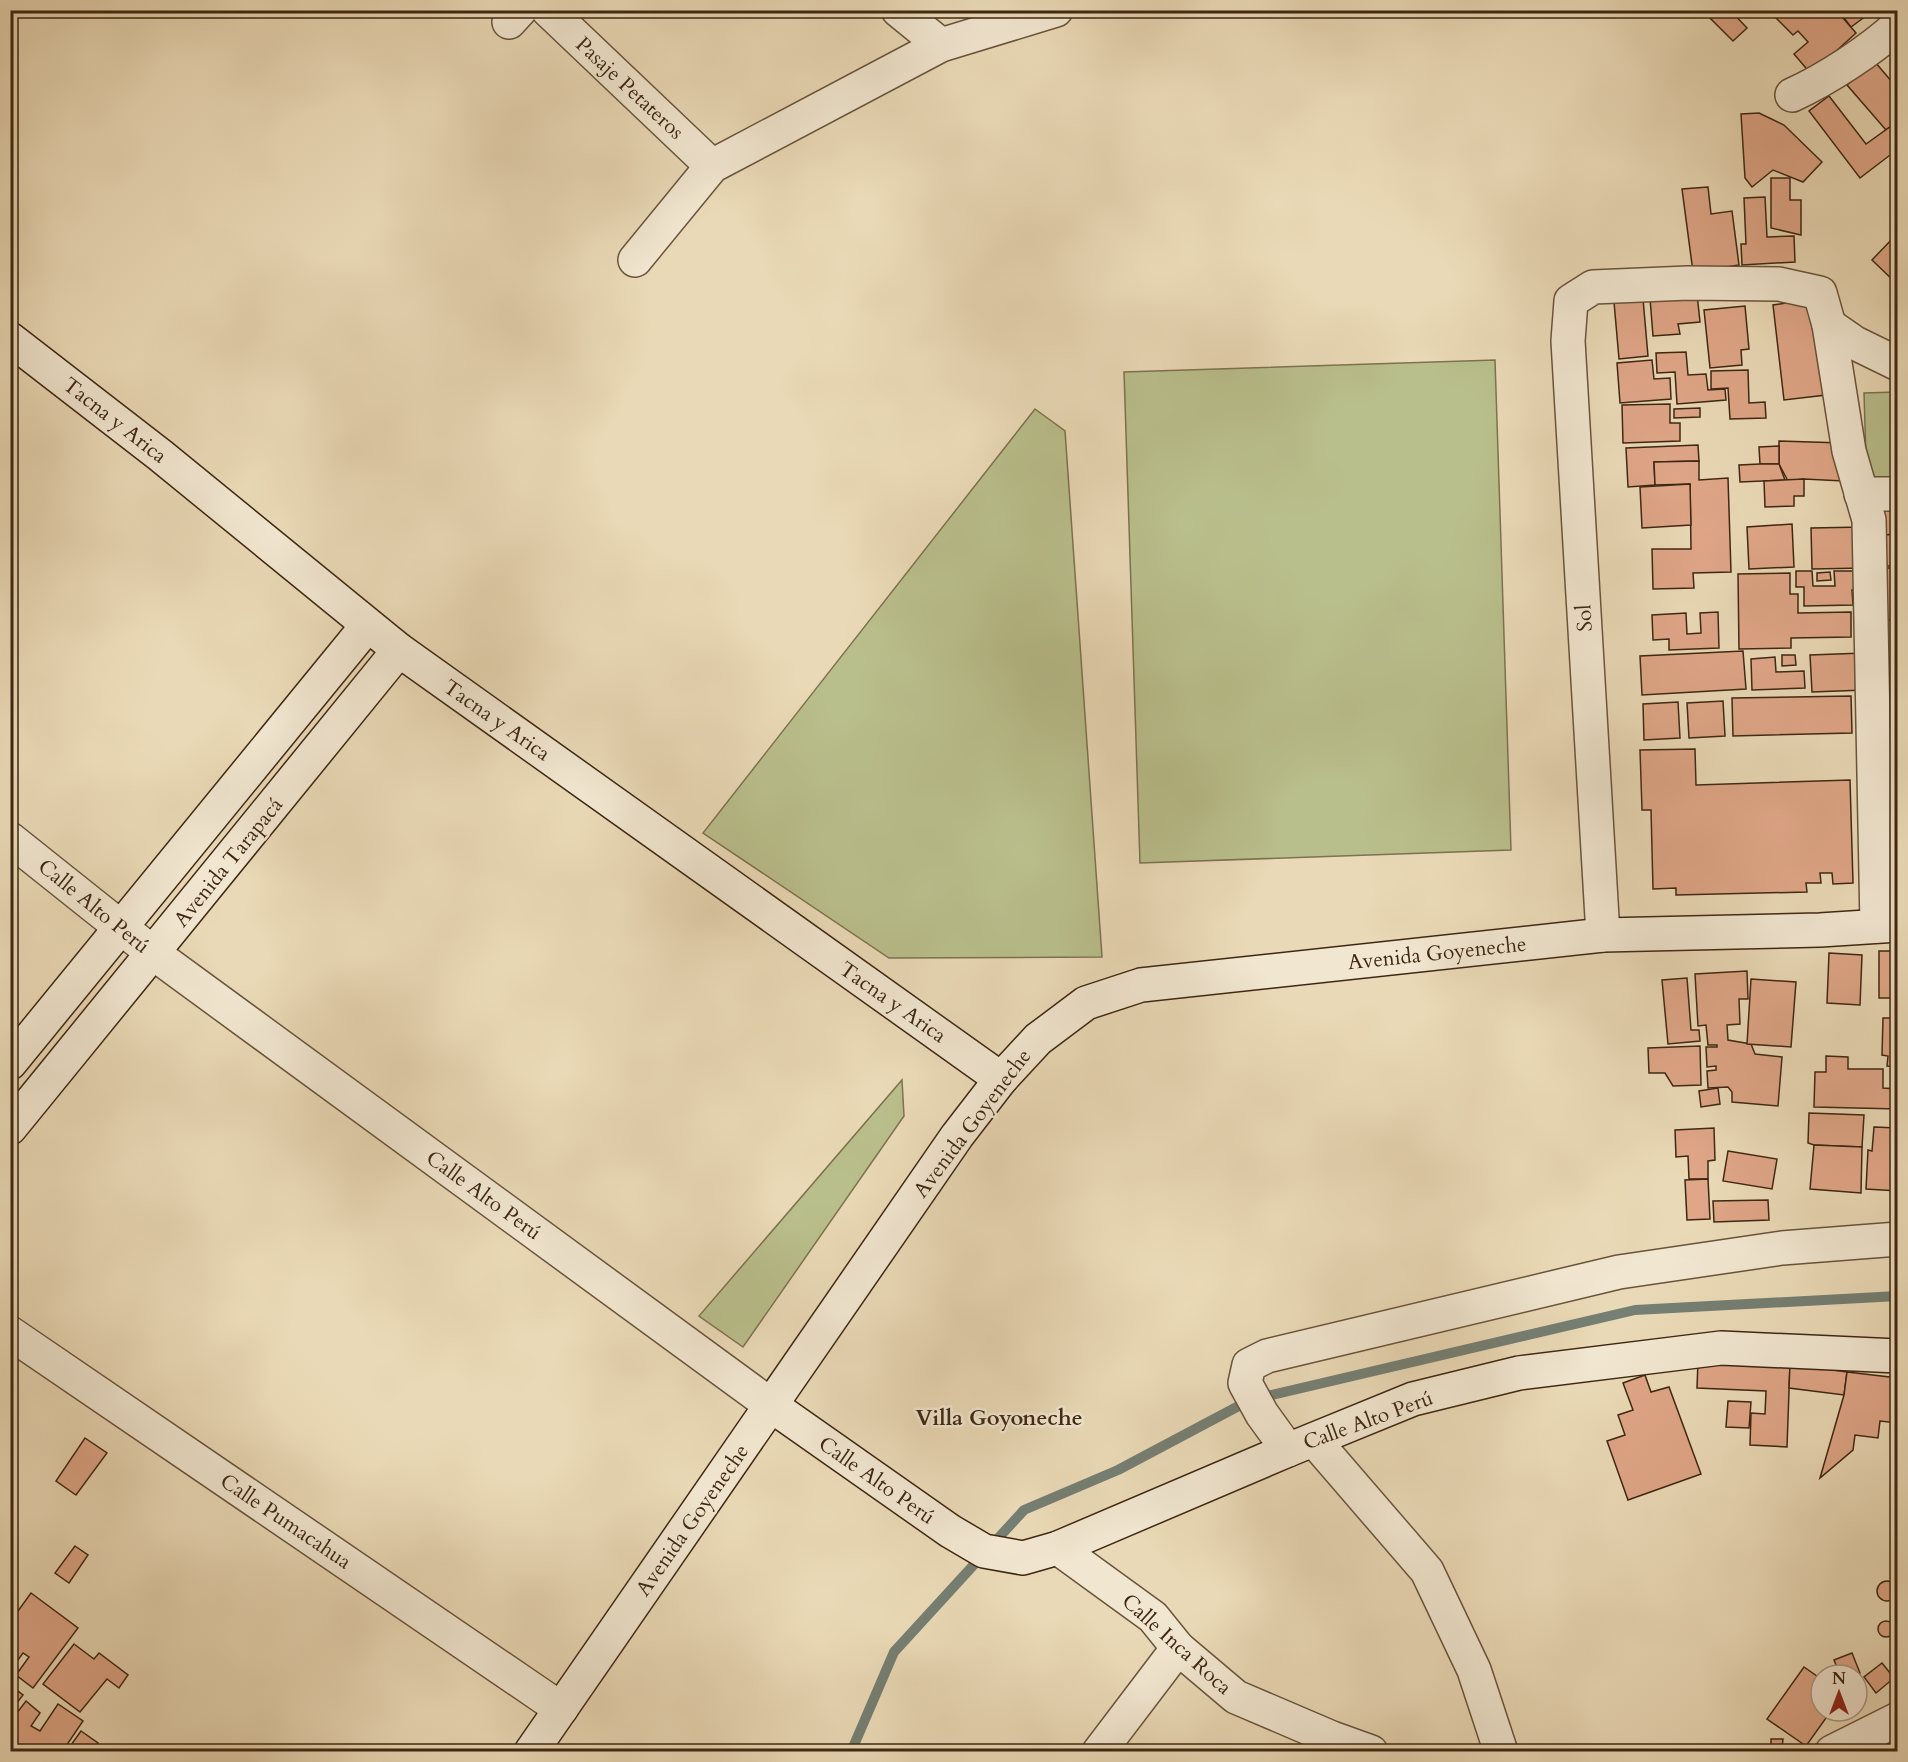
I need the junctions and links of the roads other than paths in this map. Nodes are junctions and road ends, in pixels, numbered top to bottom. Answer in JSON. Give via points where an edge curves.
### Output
{"nodes":[{"id":1,"x":548,"y":10,"type":"edge"},
{"id":2,"x":898,"y":10,"type":"edge"},
{"id":3,"x":1056,"y":10,"type":"edge"},
{"id":4,"x":1898,"y":25,"type":"edge"},
{"id":5,"x":941,"y":45,"type":"junction"},
{"id":6,"x":1792,"y":95,"type":"dead end"},
{"id":7,"x":712,"y":166,"type":"junction"},
{"id":8,"x":635,"y":260,"type":"dead end"},
{"id":9,"x":1829,"y":325,"type":"junction"},
{"id":10,"x":10,"y":339,"type":"edge"},
{"id":11,"x":1898,"y":364,"type":"edge"},
{"id":12,"x":1861,"y":494,"type":"junction"},
{"id":13,"x":1898,"y":494,"type":"edge"},
{"id":14,"x":367,"y":626,"type":"junction"},
{"id":15,"x":399,"y":651,"type":"junction"},
{"id":16,"x":10,"y":839,"type":"edge"},
{"id":17,"x":1887,"y":926,"type":"edge"},
{"id":18,"x":121,"y":927,"type":"junction"},
{"id":19,"x":1603,"y":935,"type":"junction"},
{"id":20,"x":153,"y":953,"type":"junction"},
{"id":21,"x":10,"y":1063,"type":"edge"},
{"id":22,"x":1001,"y":1078,"type":"junction"},
{"id":23,"x":10,"y":1128,"type":"edge"},
{"id":24,"x":1898,"y":1239,"type":"edge"},
{"id":25,"x":10,"y":1333,"type":"edge"},
{"id":26,"x":1898,"y":1356,"type":"edge"},
{"id":27,"x":771,"y":1406,"type":"junction"},
{"id":28,"x":1301,"y":1445,"type":"junction"},
{"id":29,"x":1058,"y":1548,"type":"junction"},
{"id":30,"x":1178,"y":1648,"type":"junction"},
{"id":31,"x":561,"y":1709,"type":"junction"},
{"id":32,"x":1898,"y":1719,"type":"edge"},
{"id":33,"x":1329,"y":1745,"type":"edge"},
{"id":34,"x":531,"y":1752,"type":"edge"},
{"id":35,"x":1099,"y":1752,"type":"edge"},
{"id":36,"x":1371,"y":1752,"type":"edge"},
{"id":37,"x":1501,"y":1752,"type":"edge"},
{"id":38,"x":1832,"y":1752,"type":"edge"}],
"edges":[{"from":1,"to":7,"type":"street","name":"Pasaje Petateros"},
{"from":2,"to":5,"type":"street"},
{"from":3,"to":5,"type":"street"},
{"from":4,"to":6,"type":"street","via":[[1813,85]]},
{"from":5,"to":7,"type":"street"},
{"from":7,"to":8,"type":"street"},
{"from":9,"to":11,"type":"street","via":[[1855,344]]},
{"from":9,"to":12,"type":"street","via":[[1849,451]]},
{"from":9,"to":19,"type":"street","name":"Sol","via":[[1820,292],[1779,284],[1593,287],[1571,301],[1568,341]]},
{"from":10,"to":14,"type":"street","name":"Tacna y Arica","via":[[160,455]]},
{"from":12,"to":13,"type":"street"},
{"from":12,"to":17,"type":"street","via":[[1869,520]]},
{"from":14,"to":15,"type":"street","name":"Tacna y Arica"},
{"from":14,"to":18,"type":"street","name":"Avenida Tarapacá"},
{"from":15,"to":20,"type":"street","name":"Avenida Tarapacá"},
{"from":15,"to":22,"type":"street","name":"Tacna y Arica"},
{"from":16,"to":18,"type":"street","name":"Calle Alto Perú"},
{"from":17,"to":19,"type":"street","name":"Avenida Goyeneche"},
{"from":18,"to":20,"type":"street","name":"Calle Alto Perú"},
{"from":18,"to":21,"type":"street","name":"Avenida Tarapacá"},
{"from":19,"to":22,"type":"street","name":"Avenida Goyeneche","via":[[1141,985],[1086,1003],[1038,1039]]},
{"from":20,"to":23,"type":"street","name":"Avenida Tarapacá"},
{"from":20,"to":27,"type":"street","name":"Calle Alto Perú"},
{"from":22,"to":27,"type":"street","name":"Avenida Goyeneche"},
{"from":24,"to":28,"type":"street","via":[[1782,1248],[1619,1272],[1268,1356],[1249,1365],[1245,1383],[1262,1414]]},
{"from":25,"to":31,"type":"street","name":"Calle Pumacahua"},
{"from":26,"to":28,"type":"street","name":"Calle Alto Perú","via":[[1721,1348],[1519,1373],[1413,1400]]},
{"from":27,"to":29,"type":"street","name":"Calle Alto Perú","via":[[950,1532],[984,1551],[1023,1558]]},
{"from":27,"to":31,"type":"street","name":"Avenida Goyeneche"},
{"from":28,"to":29,"type":"street","name":"Calle Alto Perú"},
{"from":28,"to":37,"type":"street","via":[[1427,1571],[1474,1670]]},
{"from":29,"to":30,"type":"street","name":"Calle Inca Roca","via":[[1153,1617]]},
{"from":30,"to":33,"type":"street","name":"Calle Inca Roca","via":[[1236,1697]]},
{"from":30,"to":35,"type":"street"},
{"from":31,"to":34,"type":"street","name":"Avenida Goyeneche"},
{"from":32,"to":38,"type":"street"},
{"from":33,"to":36,"type":"street","name":"Calle Inca Roca"}]}
